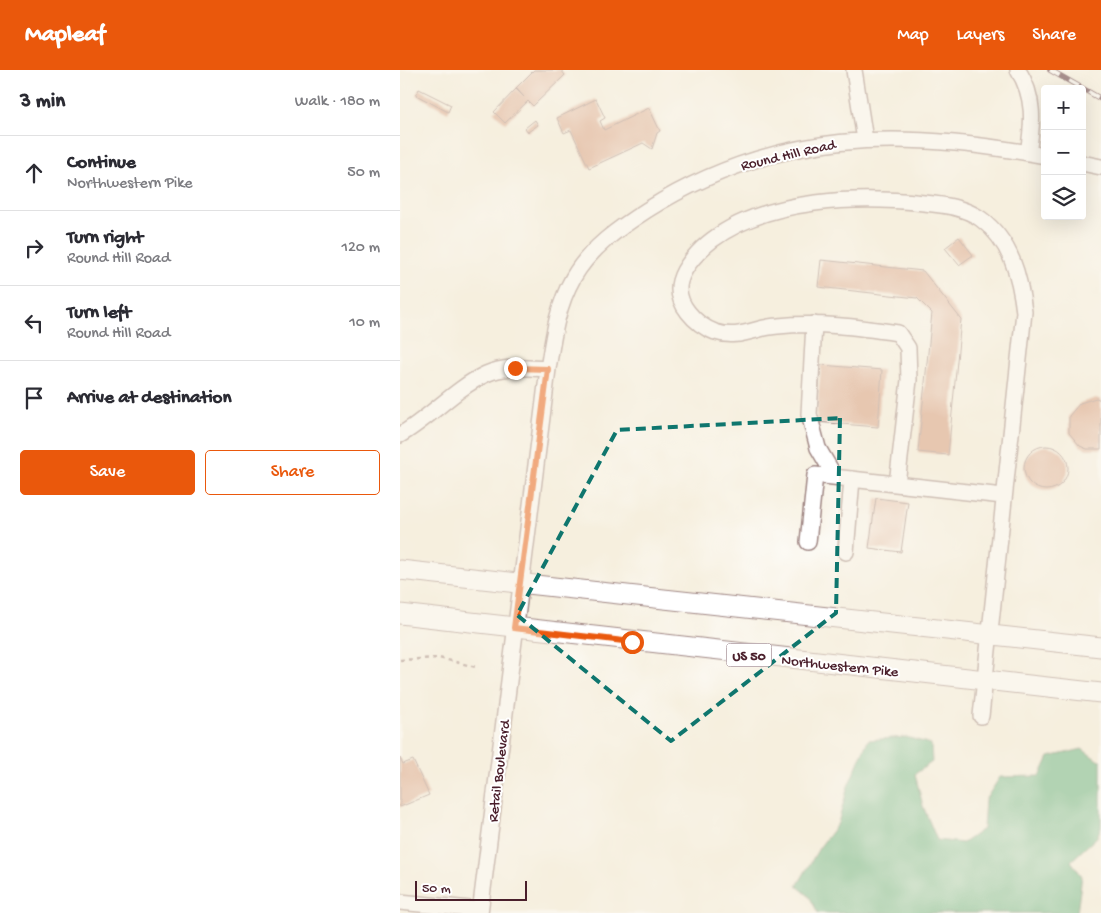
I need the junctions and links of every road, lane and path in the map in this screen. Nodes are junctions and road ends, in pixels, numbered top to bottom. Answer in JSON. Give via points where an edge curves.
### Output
{"nodes":[{"id":1,"x":854,"y":70,"type":"edge"},
{"id":2,"x":1018,"y":70,"type":"edge"},
{"id":3,"x":864,"y":140,"type":"junction"},
{"id":4,"x":1028,"y":153,"type":"junction"},
{"id":5,"x":1041,"y":155,"type":"edge"},
{"id":6,"x":1086,"y":164,"type":"edge"},
{"id":7,"x":1101,"y":167,"type":"edge"},
{"id":8,"x":814,"y":324,"type":"junction"},
{"id":9,"x":548,"y":369,"type":"junction"},
{"id":10,"x":400,"y":435,"type":"edge"},
{"id":11,"x":835,"y":477,"type":"junction"},
{"id":12,"x":852,"y":479,"type":"junction"},
{"id":13,"x":897,"y":484,"type":"junction"},
{"id":14,"x":1003,"y":496,"type":"junction"},
{"id":15,"x":808,"y":542,"type":"dead end"},
{"id":16,"x":846,"y":552,"type":"dead end"},
{"id":17,"x":400,"y":570,"type":"edge"},
{"id":18,"x":520,"y":583,"type":"junction"},
{"id":19,"x":400,"y":614,"type":"edge"},
{"id":20,"x":514,"y":628,"type":"junction"},
{"id":21,"x":988,"y":635,"type":"junction"},
{"id":22,"x":1101,"y":647,"type":"edge"},
{"id":23,"x":400,"y":660,"type":"edge"},
{"id":24,"x":476,"y":667,"type":"dead end"},
{"id":25,"x":984,"y":682,"type":"junction"},
{"id":26,"x":1101,"y":694,"type":"edge"},
{"id":27,"x":981,"y":716,"type":"dead end"},
{"id":28,"x":400,"y":902,"type":"edge"},
{"id":29,"x":480,"y":911,"type":"edge"}],
"edges":[{"from":1,"to":3,"type":"street"},
{"from":2,"to":4,"type":"street","via":[[1032,101]]},
{"from":3,"to":4,"type":"street","name":"Round Hill Road","via":[[937,140]]},
{"from":3,"to":9,"type":"street","name":"Round Hill Road","via":[[805,147],[728,169],[690,185],[623,225],[594,250],[573,278],[556,320]]},
{"from":4,"to":5,"type":"street","name":"Round Hill Road"},
{"from":6,"to":7,"type":"street"},
{"from":8,"to":11,"type":"street","via":[[809,414],[818,448]]},
{"from":8,"to":13,"type":"street","via":[[898,333],[908,348],[909,380]]},
{"from":8,"to":14,"type":"street","via":[[775,326],[746,335],[717,333],[692,318],[685,308],[680,296],[681,277],[712,240],[730,229],[782,210],[823,202],[892,199],[953,206],[980,218],[996,231],[1015,268],[1024,312]]},
{"from":9,"to":10,"type":"street","via":[[515,368],[487,373]]},
{"from":9,"to":18,"type":"street","name":"Round Hill Road"},
{"from":11,"to":12,"type":"street"},
{"from":11,"to":15,"type":"street","via":[[815,474]]},
{"from":12,"to":13,"type":"street"},
{"from":12,"to":16,"type":"street"},
{"from":13,"to":14,"type":"street"},
{"from":14,"to":21,"type":"street"},
{"from":17,"to":18,"type":"main road"},
{"from":18,"to":20,"type":"street","name":"Round Hill Road"},
{"from":18,"to":21,"type":"main road"},
{"from":19,"to":20,"type":"main road","name":"Northwestern Pike","number":"US 50"},
{"from":20,"to":25,"type":"main road","name":"Northwestern Pike","number":"US 50"},
{"from":20,"to":29,"type":"street","name":"Retail Boulevard"},
{"from":21,"to":22,"type":"main road"},
{"from":21,"to":25,"type":"street"},
{"from":23,"to":24,"type":"path","via":[[439,658]]},
{"from":25,"to":26,"type":"main road","name":"Northwestern Pike","number":"US 50"},
{"from":25,"to":27,"type":"street"},
{"from":28,"to":29,"type":"street"}]}
